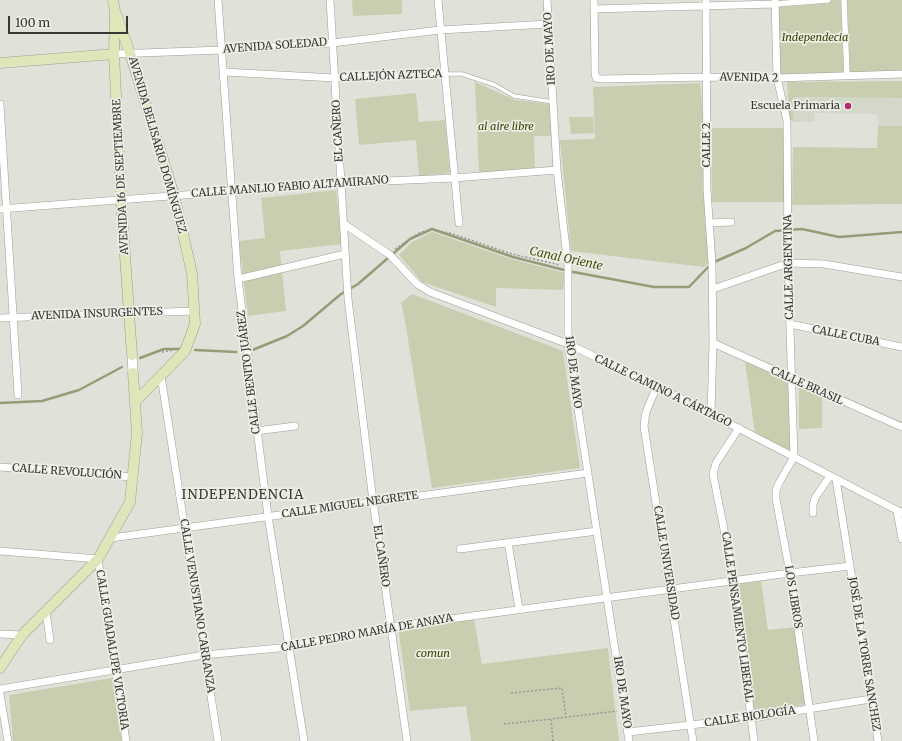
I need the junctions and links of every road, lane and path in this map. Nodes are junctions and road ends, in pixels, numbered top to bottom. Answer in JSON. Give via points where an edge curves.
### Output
{"nodes":[{"id":1,"x":112,"y":0,"type":"edge"},
{"id":2,"x":218,"y":0,"type":"edge"},
{"id":3,"x":330,"y":0,"type":"edge"},
{"id":4,"x":438,"y":0,"type":"edge"},
{"id":5,"x":548,"y":0,"type":"edge"},
{"id":6,"x":594,"y":0,"type":"edge"},
{"id":7,"x":828,"y":0,"type":"edge"},
{"id":8,"x":844,"y":0,"type":"edge"},
{"id":9,"x":775,"y":2,"type":"edge"},
{"id":10,"x":706,"y":3,"type":"edge"},
{"id":11,"x":594,"y":9,"type":"junction"},
{"id":12,"x":115,"y":11,"type":"junction"},
{"id":13,"x":549,"y":24,"type":"junction"},
{"id":14,"x":440,"y":30,"type":"junction"},
{"id":15,"x":332,"y":42,"type":"junction"},
{"id":16,"x":222,"y":50,"type":"junction"},
{"id":17,"x":130,"y":53,"type":"junction"},
{"id":18,"x":114,"y":54,"type":"junction"},
{"id":19,"x":0,"y":63,"type":"edge"},
{"id":20,"x":224,"y":72,"type":"junction"},
{"id":21,"x":444,"y":74,"type":"junction"},
{"id":22,"x":902,"y":74,"type":"edge"},
{"id":23,"x":847,"y":76,"type":"junction"},
{"id":24,"x":706,"y":77,"type":"junction"},
{"id":25,"x":335,"y":78,"type":"junction"},
{"id":26,"x":777,"y":78,"type":"junction"},
{"id":27,"x":553,"y":102,"type":"junction"},
{"id":28,"x":0,"y":104,"type":"edge"},
{"id":29,"x":557,"y":170,"type":"junction"},
{"id":30,"x":454,"y":178,"type":"junction"},
{"id":31,"x":341,"y":183,"type":"junction"},
{"id":32,"x":231,"y":191,"type":"junction"},
{"id":33,"x":174,"y":195,"type":"junction"},
{"id":34,"x":121,"y":199,"type":"junction"},
{"id":35,"x":3,"y":208,"type":"edge"},
{"id":36,"x":731,"y":222,"type":"dead end"},
{"id":37,"x":459,"y":223,"type":"dead end"},
{"id":38,"x":709,"y":223,"type":"junction"},
{"id":39,"x":344,"y":224,"type":"junction"},
{"id":40,"x":345,"y":254,"type":"junction"},
{"id":41,"x":389,"y":254,"type":"junction"},
{"id":42,"x":788,"y":263,"type":"junction"},
{"id":43,"x":568,"y":266,"type":"junction"},
{"id":44,"x":902,"y":277,"type":"edge"},
{"id":45,"x":238,"y":279,"type":"junction"},
{"id":46,"x":713,"y":289,"type":"junction"},
{"id":47,"x":194,"y":311,"type":"junction"},
{"id":48,"x":129,"y":314,"type":"junction"},
{"id":49,"x":14,"y":317,"type":"junction"},
{"id":50,"x":0,"y":318,"type":"edge"},
{"id":51,"x":790,"y":324,"type":"junction"},
{"id":52,"x":713,"y":343,"type":"junction"},
{"id":53,"x":568,"y":344,"type":"junction"},
{"id":54,"x":902,"y":347,"type":"edge"},
{"id":55,"x":132,"y":355,"type":"joint"},
{"id":56,"x":133,"y":373,"type":"joint"},
{"id":57,"x":161,"y":376,"type":"junction"},
{"id":58,"x":792,"y":380,"type":"junction"},
{"id":59,"x":657,"y":386,"type":"junction"},
{"id":60,"x":18,"y":395,"type":"dead end"},
{"id":61,"x":135,"y":402,"type":"junction"},
{"id":62,"x":711,"y":414,"type":"junction"},
{"id":63,"x":295,"y":426,"type":"dead end"},
{"id":64,"x":902,"y":427,"type":"edge"},
{"id":65,"x":739,"y":428,"type":"junction"},
{"id":66,"x":256,"y":431,"type":"junction"},
{"id":67,"x":794,"y":457,"type":"junction"},
{"id":68,"x":0,"y":467,"type":"edge"},
{"id":69,"x":588,"y":473,"type":"junction"},
{"id":70,"x":133,"y":478,"type":"junction"},
{"id":71,"x":833,"y":478,"type":"junction"},
{"id":72,"x":373,"y":501,"type":"junction"},
{"id":73,"x":900,"y":512,"type":"edge"},
{"id":74,"x":814,"y":513,"type":"dead end"},
{"id":75,"x":268,"y":516,"type":"junction"},
{"id":76,"x":185,"y":528,"type":"junction"},
{"id":77,"x":597,"y":531,"type":"junction"},
{"id":78,"x":111,"y":538,"type":"junction"},
{"id":79,"x":902,"y":539,"type":"edge"},
{"id":80,"x":508,"y":542,"type":"junction"},
{"id":81,"x":460,"y":549,"type":"dead end"},
{"id":82,"x":0,"y":551,"type":"edge"},
{"id":83,"x":98,"y":559,"type":"junction"},
{"id":84,"x":850,"y":566,"type":"junction"},
{"id":85,"x":790,"y":573,"type":"junction"},
{"id":86,"x":734,"y":580,"type":"junction"},
{"id":87,"x":670,"y":589,"type":"junction"},
{"id":88,"x":608,"y":597,"type":"junction"},
{"id":89,"x":519,"y":609,"type":"junction"},
{"id":90,"x":46,"y":611,"type":"junction"},
{"id":91,"x":391,"y":627,"type":"junction"},
{"id":92,"x":0,"y":634,"type":"edge"},
{"id":93,"x":22,"y":635,"type":"junction"},
{"id":94,"x":50,"y":640,"type":"dead end"},
{"id":95,"x":290,"y":647,"type":"junction"},
{"id":96,"x":204,"y":655,"type":"junction"},
{"id":97,"x":0,"y":668,"type":"edge"},
{"id":98,"x":116,"y":670,"type":"junction"},
{"id":99,"x":0,"y":688,"type":"edge"},
{"id":100,"x":511,"y":692,"type":"dead end"},
{"id":101,"x":0,"y":694,"type":"edge"},
{"id":102,"x":871,"y":699,"type":"junction"},
{"id":103,"x":810,"y":709,"type":"junction"},
{"id":104,"x":625,"y":710,"type":"junction"},
{"id":105,"x":566,"y":717,"type":"junction"},
{"id":106,"x":752,"y":718,"type":"junction"},
{"id":107,"x":551,"y":719,"type":"junction"},
{"id":108,"x":504,"y":724,"type":"dead end"},
{"id":109,"x":691,"y":725,"type":"junction"},
{"id":110,"x":628,"y":732,"type":"junction"},
{"id":111,"x":8,"y":741,"type":"edge"},
{"id":112,"x":126,"y":741,"type":"edge"},
{"id":113,"x":218,"y":741,"type":"edge"},
{"id":114,"x":304,"y":741,"type":"edge"},
{"id":115,"x":407,"y":741,"type":"edge"},
{"id":116,"x":554,"y":741,"type":"edge"},
{"id":117,"x":629,"y":741,"type":"edge"},
{"id":118,"x":694,"y":741,"type":"edge"},
{"id":119,"x":754,"y":741,"type":"edge"},
{"id":120,"x":814,"y":741,"type":"edge"},
{"id":121,"x":878,"y":741,"type":"edge"}],
"edges":[{"from":1,"to":12,"type":"main road","name":"AVENIDA 16 DE SEPTIEMBRE"},
{"from":2,"to":16,"type":"street","name":"CALLE BENITO JUÁREZ"},
{"from":3,"to":15,"type":"street","name":"EL CAÑERO"},
{"from":4,"to":14,"type":"street"},
{"from":5,"to":13,"type":"street","name":"1RO DE MAYO"},
{"from":6,"to":11,"type":"street"},
{"from":7,"to":9,"type":"street"},
{"from":8,"to":23,"type":"street"},
{"from":9,"to":10,"type":"street"},
{"from":9,"to":26,"type":"street","name":"CALLE ARGENTINA"},
{"from":10,"to":11,"type":"street"},
{"from":10,"to":24,"type":"street","name":"CALLE 2"},
{"from":11,"to":24,"type":"street","name":"AVENIDA 2","via":[[596,78]]},
{"from":12,"to":17,"type":"main road","name":"AVENIDA BELISARIO DOMÍNGUEZ"},
{"from":12,"to":18,"type":"main road","name":"AVENIDA 16 DE SEPTIEMBRE"},
{"from":13,"to":14,"type":"street","name":"AVENIDA SOLEDAD"},
{"from":13,"to":27,"type":"street","name":"1RO DE MAYO"},
{"from":14,"to":15,"type":"street","name":"AVENIDA SOLEDAD"},
{"from":14,"to":21,"type":"street"},
{"from":15,"to":16,"type":"street","name":"AVENIDA SOLEDAD"},
{"from":15,"to":25,"type":"street","name":"EL CAÑERO"},
{"from":16,"to":17,"type":"street","name":"AVENIDA SOLEDAD"},
{"from":16,"to":20,"type":"street","name":"CALLE BENITO JUÁREZ"},
{"from":17,"to":18,"type":"street","name":"AVENIDA SOLEDAD"},
{"from":17,"to":33,"type":"main road","name":"AVENIDA BELISARIO DOMÍNGUEZ"},
{"from":18,"to":19,"type":"main road","name":"AVENIDA SOLEDAD"},
{"from":18,"to":34,"type":"main road","name":"AVENIDA 16 DE SEPTIEMBRE"},
{"from":20,"to":25,"type":"street","name":"CALLEJÓN AZTECA"},
{"from":20,"to":32,"type":"street","name":"CALLE BENITO JUÁREZ"},
{"from":21,"to":25,"type":"street","name":"CALLEJÓN AZTECA"},
{"from":21,"to":27,"type":"lane","name":"CALLEJÓN AZTECA","via":[[462,74],[495,85],[514,96]]},
{"from":21,"to":30,"type":"street"},
{"from":22,"to":23,"type":"street","name":"AVENIDA 2"},
{"from":23,"to":26,"type":"street","name":"AVENIDA 2"},
{"from":24,"to":26,"type":"street","name":"AVENIDA 2"},
{"from":24,"to":38,"type":"street","name":"CALLE 2"},
{"from":25,"to":31,"type":"street","name":"EL CAÑERO"},
{"from":26,"to":42,"type":"street","name":"CALLE ARGENTINA","via":[[787,121]]},
{"from":27,"to":29,"type":"street","name":"1RO DE MAYO"},
{"from":28,"to":35,"type":"street"},
{"from":29,"to":30,"type":"street","name":"CALLE MANLIO FABIO ALTAMIRANO"},
{"from":29,"to":43,"type":"street","name":"1RO DE MAYO"},
{"from":30,"to":31,"type":"street","name":"CALLE MANLIO FABIO ALTAMIRANO"},
{"from":30,"to":37,"type":"street"},
{"from":31,"to":32,"type":"street","name":"CALLE MANLIO FABIO ALTAMIRANO"},
{"from":31,"to":39,"type":"street","name":"EL CAÑERO"},
{"from":32,"to":33,"type":"street","name":"CALLE MANLIO FABIO ALTAMIRANO"},
{"from":32,"to":45,"type":"street","name":"CALLE BENITO JUÁREZ"},
{"from":33,"to":34,"type":"street","name":"CALLE MANLIO FABIO ALTAMIRANO"},
{"from":33,"to":47,"type":"main road","name":"AVENIDA BELISARIO DOMÍNGUEZ","via":[[192,273]]},
{"from":34,"to":35,"type":"street","name":"CALLE MANLIO FABIO ALTAMIRANO"},
{"from":34,"to":48,"type":"main road","name":"AVENIDA 16 DE SEPTIEMBRE"},
{"from":35,"to":49,"type":"street"},
{"from":36,"to":38,"type":"street"},
{"from":38,"to":46,"type":"street","name":"CALLE 2"},
{"from":39,"to":40,"type":"street","name":"EL CAÑERO"},
{"from":39,"to":41,"type":"street","name":"CALLE CAMINO A CÁRTAGO"},
{"from":40,"to":45,"type":"street"},
{"from":40,"to":72,"type":"street","name":"EL CAÑERO","via":[[348,299]]},
{"from":41,"to":43,"type":"path","via":[[414,235],[432,229],[512,254]]},
{"from":41,"to":53,"type":"street","name":"CALLE CAMINO A CÁRTAGO","via":[[417,284],[430,292]]},
{"from":42,"to":44,"type":"street","via":[[824,264]]},
{"from":42,"to":46,"type":"street"},
{"from":42,"to":51,"type":"street","name":"CALLE ARGENTINA"},
{"from":43,"to":53,"type":"street","name":"1RO DE MAYO"},
{"from":45,"to":66,"type":"street","name":"CALLE BENITO JUÁREZ"},
{"from":46,"to":52,"type":"street","name":"CALLE 2"},
{"from":47,"to":48,"type":"street","name":"AVENIDA INSURGENTES"},
{"from":47,"to":57,"type":"main road","name":"AVENIDA BELISARIO DOMÍNGUEZ","via":[[195,324],[185,351]]},
{"from":48,"to":49,"type":"street","name":"AVENIDA INSURGENTES"},
{"from":48,"to":55,"type":"main road","name":"AVENIDA 16 DE SEPTIEMBRE"},
{"from":49,"to":50,"type":"street","name":"AVENIDA INSURGENTES"},
{"from":49,"to":60,"type":"street"},
{"from":51,"to":54,"type":"street","name":"CALLE CUBA"},
{"from":51,"to":58,"type":"street","name":"CALLE ARGENTINA"},
{"from":52,"to":58,"type":"street","name":"CALLE BRASIL"},
{"from":52,"to":62,"type":"street","name":"CALLE 2"},
{"from":53,"to":59,"type":"street","name":"CALLE CAMINO A CÁRTAGO"},
{"from":53,"to":69,"type":"street","name":"1RO DE MAYO"},
{"from":55,"to":56,"type":"street"},
{"from":56,"to":61,"type":"main road"},
{"from":57,"to":61,"type":"main road","name":"AVENIDA BELISARIO DOMÍNGUEZ"},
{"from":57,"to":76,"type":"street","name":"CALLE VENUSTIANO CARRANZA"},
{"from":58,"to":64,"type":"street","name":"CALLE BRASIL"},
{"from":58,"to":67,"type":"street","name":"CALLE ARGENTINA"},
{"from":59,"to":62,"type":"street","name":"CALLE CAMINO A CÁRTAGO"},
{"from":59,"to":87,"type":"street","name":"CALLE UNIVERSIDAD","via":[[646,412],[644,426]]},
{"from":61,"to":70,"type":"main road","via":[[137,433]]},
{"from":62,"to":65,"type":"street","name":"CALLE CAMINO A CÁRTAGO"},
{"from":63,"to":66,"type":"street"},
{"from":65,"to":67,"type":"street","name":"CALLE CAMINO A CÁRTAGO"},
{"from":65,"to":86,"type":"street","name":"CALLE PENSAMIENTO LIBERAL","via":[[716,463],[713,474]]},
{"from":66,"to":75,"type":"street","name":"CALLE BENITO JUÁREZ"},
{"from":67,"to":71,"type":"street","name":"CALLE CAMINO A CÁRTAGO"},
{"from":67,"to":85,"type":"street","name":"LOS LIBROS","via":[[776,490]]},
{"from":68,"to":70,"type":"street","name":"CALLE REVOLUCIÓN"},
{"from":69,"to":72,"type":"street","name":"CALLE MIGUEL NEGRETE"},
{"from":69,"to":77,"type":"street","name":"1RO DE MAYO"},
{"from":70,"to":78,"type":"main road","via":[[130,502]]},
{"from":71,"to":73,"type":"street","name":"CALLE CAMINO A CÁRTAGO"},
{"from":71,"to":74,"type":"street","via":[[815,498]]},
{"from":71,"to":84,"type":"street","name":"JOSÉ DE LA TORRE SANCHEZ"},
{"from":72,"to":75,"type":"street","name":"CALLE MIGUEL NEGRETE"},
{"from":72,"to":91,"type":"street","name":"EL CAÑERO"},
{"from":73,"to":79,"type":"street"},
{"from":75,"to":76,"type":"street","name":"CALLE MIGUEL NEGRETE"},
{"from":75,"to":95,"type":"street","name":"CALLE BENITO JUÁREZ"},
{"from":76,"to":78,"type":"street","name":"CALLE MIGUEL NEGRETE"},
{"from":76,"to":96,"type":"street","name":"CALLE VENUSTIANO CARRANZA"},
{"from":77,"to":80,"type":"street"},
{"from":77,"to":88,"type":"street","name":"1RO DE MAYO"},
{"from":78,"to":83,"type":"main road"},
{"from":80,"to":81,"type":"street"},
{"from":80,"to":89,"type":"street"},
{"from":82,"to":83,"type":"street"},
{"from":83,"to":90,"type":"main road"},
{"from":83,"to":98,"type":"street","name":"CALLE GUADALUPE VICTORIA"},
{"from":84,"to":85,"type":"street","name":"CALLE PEDRO MARÍA DE ANAYA"},
{"from":84,"to":102,"type":"street","name":"JOSÉ DE LA TORRE SANCHEZ"},
{"from":85,"to":86,"type":"street","name":"CALLE PEDRO MARÍA DE ANAYA"},
{"from":85,"to":103,"type":"street","name":"LOS LIBROS"},
{"from":86,"to":87,"type":"street","name":"CALLE PEDRO MARÍA DE ANAYA"},
{"from":86,"to":106,"type":"street","name":"CALLE PENSAMIENTO LIBERAL"},
{"from":87,"to":88,"type":"street","name":"CALLE PEDRO MARÍA DE ANAYA"},
{"from":87,"to":109,"type":"street","name":"CALLE UNIVERSIDAD"},
{"from":88,"to":89,"type":"street","name":"CALLE PEDRO MARÍA DE ANAYA"},
{"from":88,"to":104,"type":"street","name":"1RO DE MAYO"},
{"from":89,"to":91,"type":"street","name":"CALLE PEDRO MARÍA DE ANAYA"},
{"from":90,"to":93,"type":"main road"},
{"from":90,"to":94,"type":"street"},
{"from":91,"to":95,"type":"street","name":"CALLE PEDRO MARÍA DE ANAYA"},
{"from":91,"to":115,"type":"street","name":"EL CAÑERO"},
{"from":92,"to":93,"type":"street"},
{"from":93,"to":97,"type":"main road"},
{"from":95,"to":96,"type":"street","name":"CALLE PEDRO MARÍA DE ANAYA"},
{"from":95,"to":114,"type":"street","name":"CALLE BENITO JUÁREZ"},
{"from":96,"to":98,"type":"street","name":"CALLE PEDRO MARÍA DE ANAYA"},
{"from":96,"to":113,"type":"street","name":"CALLE VENUSTIANO CARRANZA"},
{"from":98,"to":99,"type":"street","name":"CALLE PEDRO MARÍA DE ANAYA"},
{"from":98,"to":112,"type":"street","name":"CALLE GUADALUPE VICTORIA"},
{"from":100,"to":105,"type":"path","via":[[562,688]]},
{"from":101,"to":111,"type":"street"},
{"from":102,"to":103,"type":"street","name":"CALLE BIOLOGÍA"},
{"from":102,"to":121,"type":"street","name":"JOSÉ DE LA TORRE SANCHEZ"},
{"from":103,"to":106,"type":"street","name":"CALLE BIOLOGÍA"},
{"from":103,"to":120,"type":"street","name":"LOS LIBROS"},
{"from":104,"to":105,"type":"path"},
{"from":104,"to":110,"type":"street","name":"1RO DE MAYO"},
{"from":105,"to":107,"type":"path"},
{"from":106,"to":109,"type":"street","name":"CALLE BIOLOGÍA"},
{"from":106,"to":119,"type":"street","name":"CALLE PENSAMIENTO LIBERAL"},
{"from":107,"to":108,"type":"path"},
{"from":107,"to":116,"type":"path"},
{"from":109,"to":110,"type":"street","name":"CALLE BIOLOGÍA"},
{"from":109,"to":118,"type":"street","name":"CALLE UNIVERSIDAD"},
{"from":110,"to":117,"type":"street","name":"1RO DE MAYO"}]}
